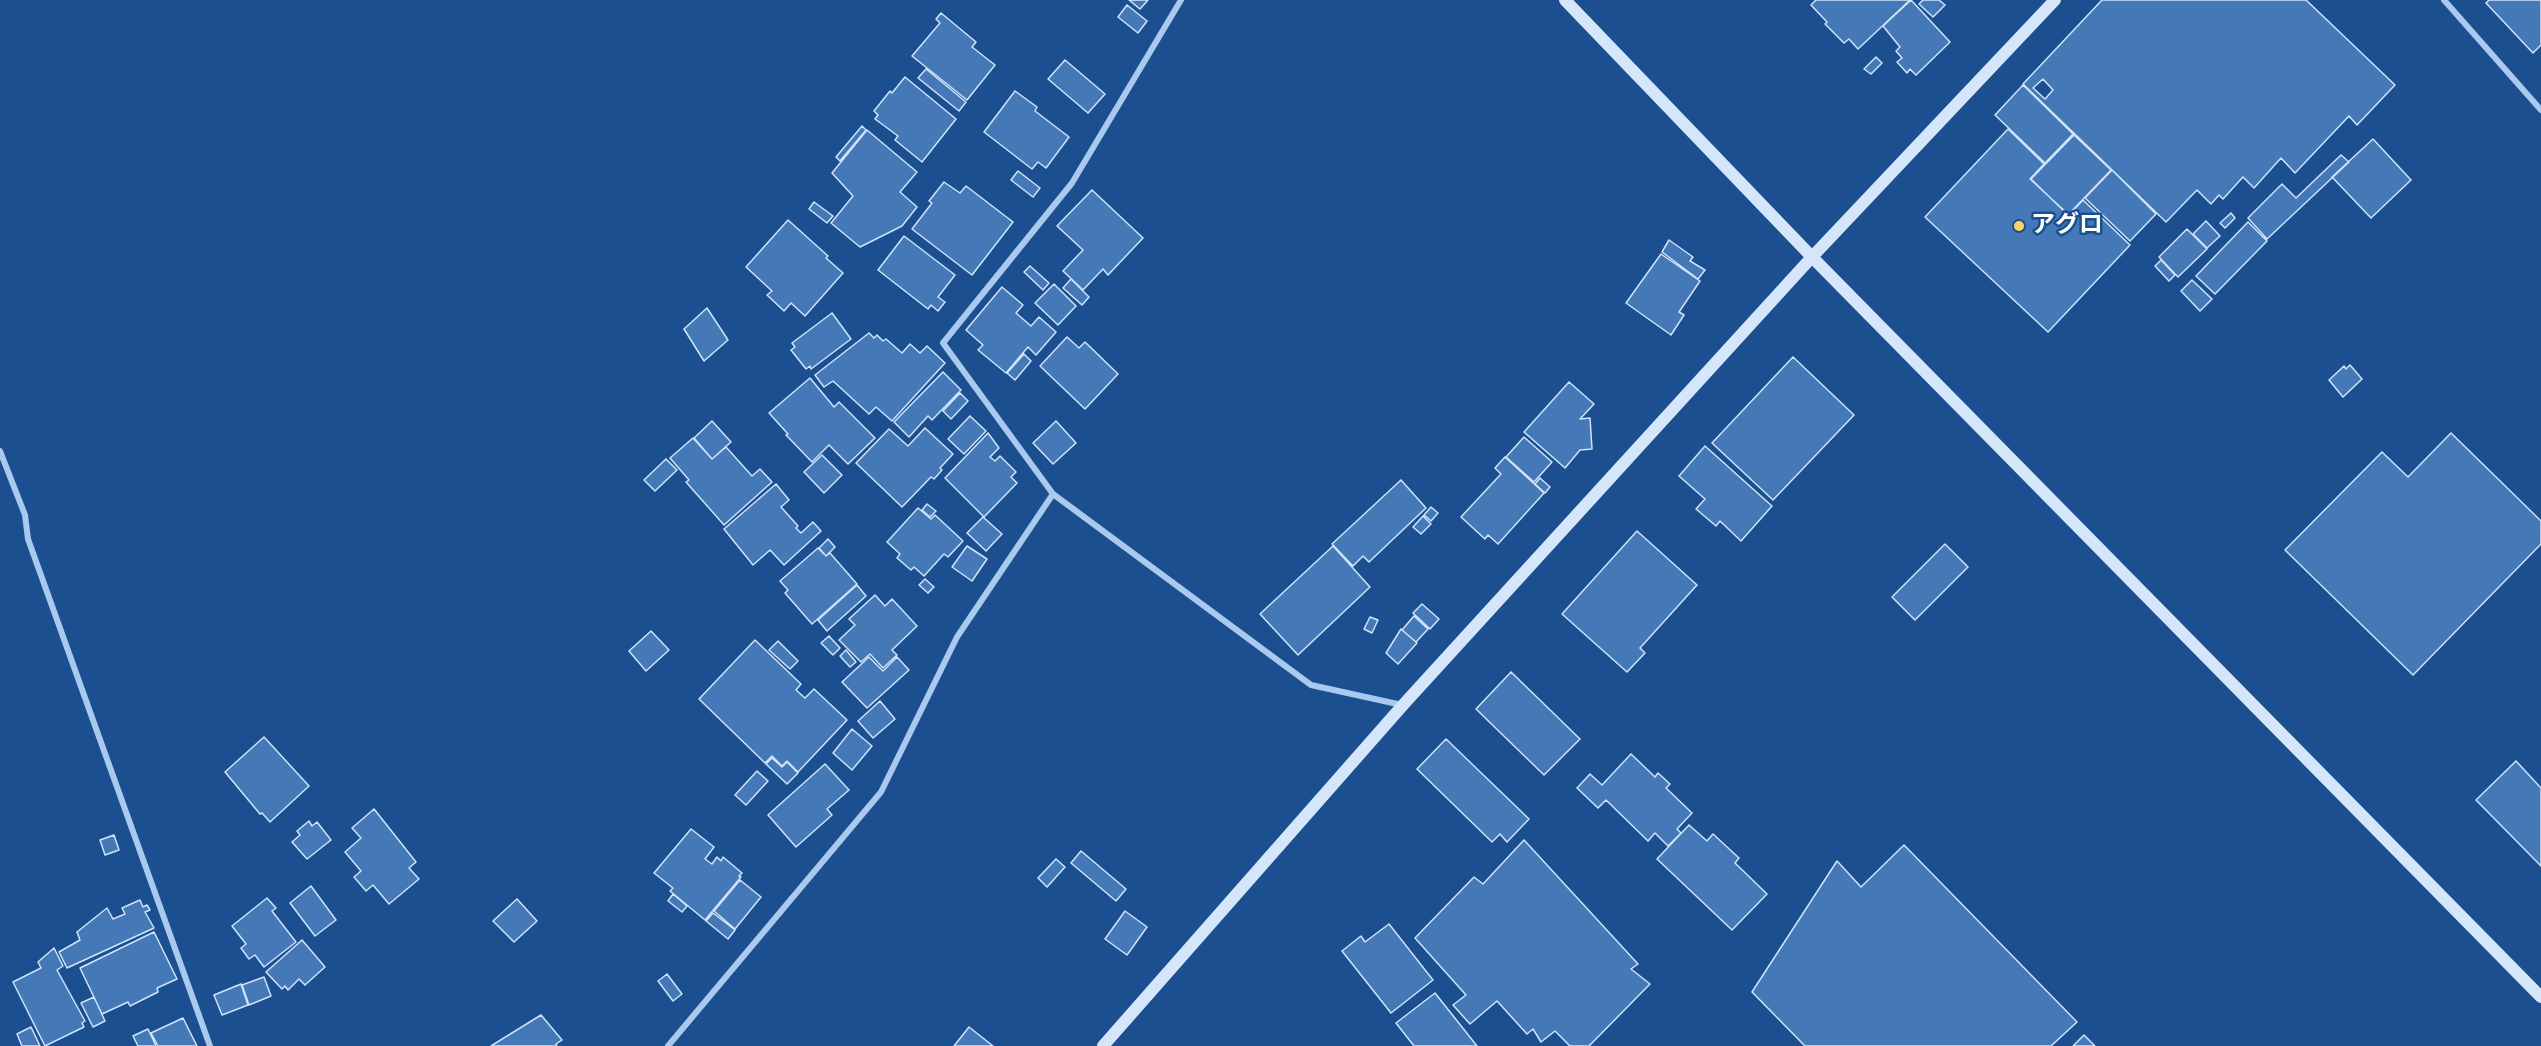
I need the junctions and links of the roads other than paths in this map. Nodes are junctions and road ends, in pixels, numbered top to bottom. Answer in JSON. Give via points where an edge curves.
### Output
{"nodes":[{"id":1,"x":1181,"y":0,"type":"edge"},
{"id":2,"x":1565,"y":0,"type":"edge"},
{"id":3,"x":2055,"y":0,"type":"edge"},
{"id":4,"x":2444,"y":0,"type":"edge"},
{"id":5,"x":2541,"y":110,"type":"edge"},
{"id":6,"x":1812,"y":257,"type":"junction"},
{"id":7,"x":0,"y":451,"type":"edge"},
{"id":8,"x":1053,"y":494,"type":"junction"},
{"id":9,"x":1403,"y":705,"type":"junction"},
{"id":10,"x":2541,"y":997,"type":"edge"},
{"id":11,"x":210,"y":1046,"type":"edge"},
{"id":12,"x":668,"y":1046,"type":"edge"},
{"id":13,"x":1103,"y":1046,"type":"edge"}],
"edges":[{"from":1,"to":8,"type":"street","via":[[1072,183],[943,343]]},
{"from":2,"to":6,"type":"street"},
{"from":3,"to":6,"type":"street"},
{"from":4,"to":5,"type":"street"},
{"from":6,"to":9,"type":"street"},
{"from":6,"to":10,"type":"street"},
{"from":7,"to":11,"type":"street","via":[[26,515],[28,539]]},
{"from":8,"to":9,"type":"street","via":[[1311,685]]},
{"from":8,"to":12,"type":"street","via":[[957,637],[881,792]]},
{"from":9,"to":13,"type":"street"}]}
